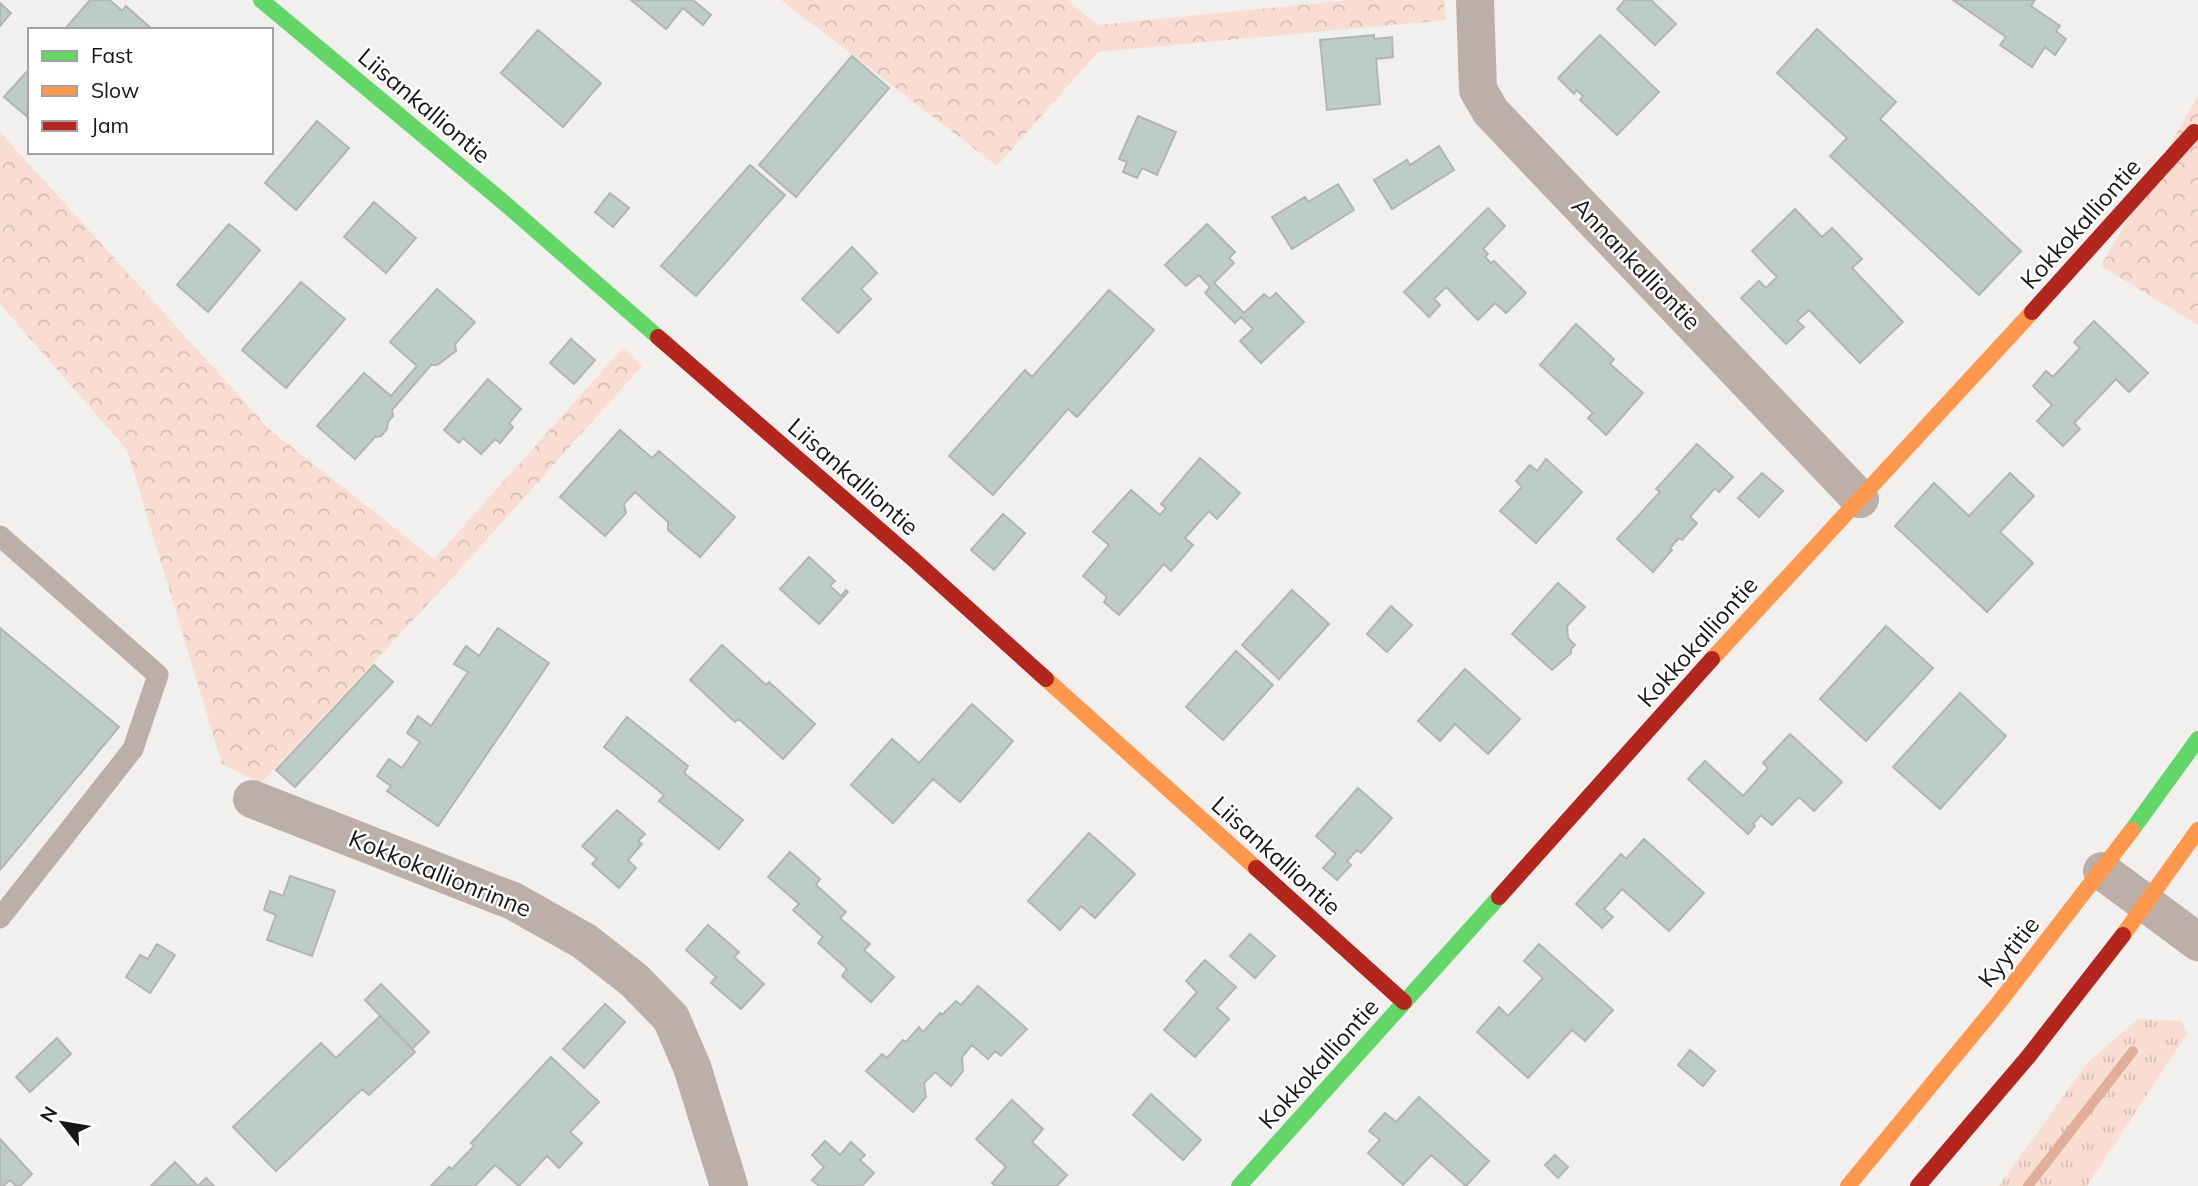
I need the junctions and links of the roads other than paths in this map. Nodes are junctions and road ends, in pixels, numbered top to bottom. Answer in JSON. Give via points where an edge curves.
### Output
{"nodes":[{"id":1,"x":261,"y":0,"type":"edge"},
{"id":2,"x":1475,"y":0,"type":"edge"},
{"id":3,"x":2194,"y":132,"type":"dead end"},
{"id":4,"x":1860,"y":499,"type":"junction"},
{"id":5,"x":0,"y":536,"type":"edge"},
{"id":6,"x":2198,"y":739,"type":"edge"},
{"id":7,"x":252,"y":799,"type":"dead end"},
{"id":8,"x":2198,"y":830,"type":"edge"},
{"id":9,"x":2102,"y":871,"type":"junction"},
{"id":10,"x":2146,"y":904,"type":"junction"},
{"id":11,"x":0,"y":918,"type":"edge"},
{"id":12,"x":2198,"y":942,"type":"edge"},
{"id":13,"x":1404,"y":1002,"type":"junction"},
{"id":14,"x":729,"y":1186,"type":"edge"},
{"id":15,"x":1240,"y":1186,"type":"edge"},
{"id":16,"x":1848,"y":1186,"type":"edge"},
{"id":17,"x":1918,"y":1186,"type":"edge"}],
"edges":[{"from":1,"to":13,"type":"street","name":"Liisankalliontie","via":[[502,201],[905,552]]},
{"from":2,"to":4,"type":"street","name":"Annankalliontie","via":[[1478,90],[1491,112]]},
{"from":3,"to":4,"type":"street","name":"Kokkokalliontie"},
{"from":4,"to":13,"type":"street","name":"Kokkokalliontie"},
{"from":5,"to":11,"type":"lane","via":[[158,676],[133,749]]},
{"from":6,"to":9,"type":"street","name":"Kyytitie"},
{"from":7,"to":14,"type":"street","name":"Kokkokallionrinne","via":[[513,901],[584,941],[634,980],[671,1018],[692,1067]]},
{"from":8,"to":10,"type":"street"},
{"from":9,"to":10,"type":"street"},
{"from":9,"to":16,"type":"street","name":"Kyytitie"},
{"from":10,"to":12,"type":"street"},
{"from":10,"to":17,"type":"street","via":[[1968,1130]]},
{"from":13,"to":15,"type":"street","name":"Kokkokalliontie"}]}
